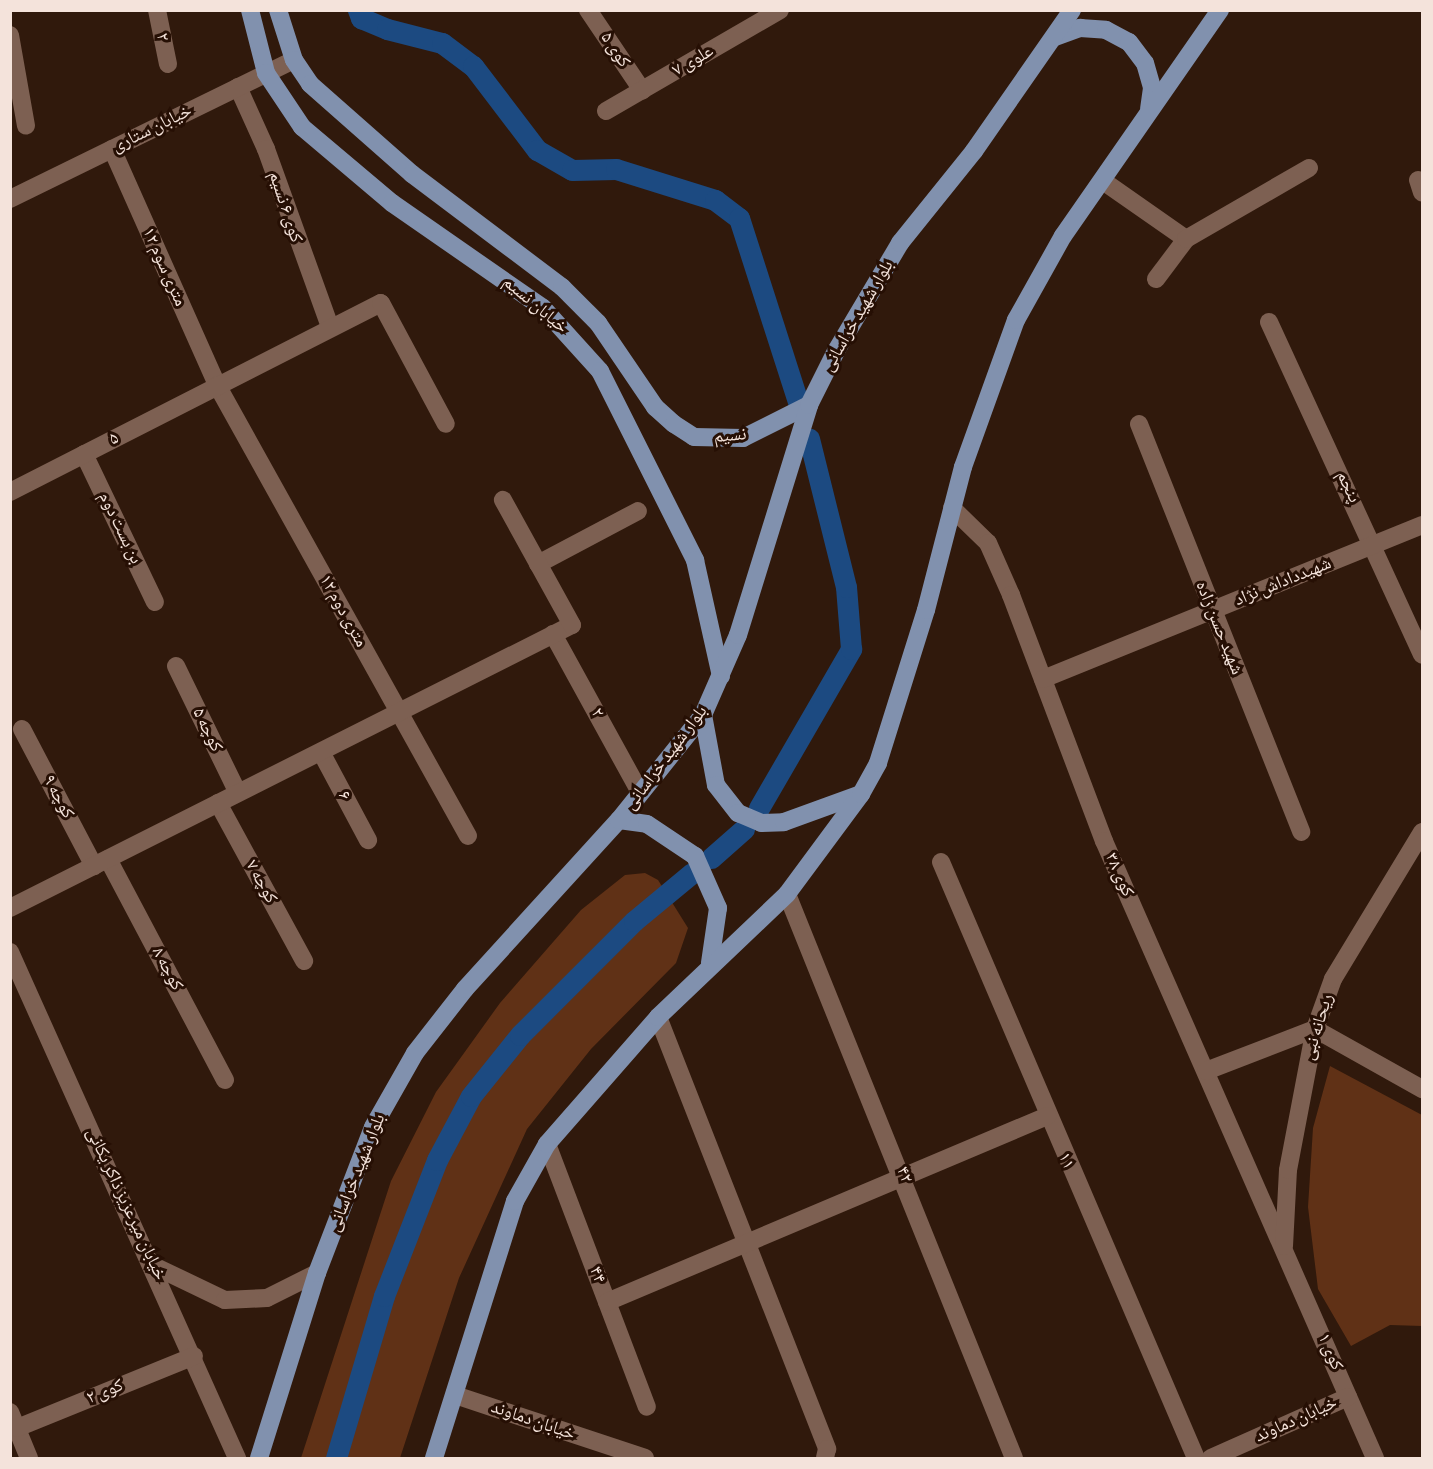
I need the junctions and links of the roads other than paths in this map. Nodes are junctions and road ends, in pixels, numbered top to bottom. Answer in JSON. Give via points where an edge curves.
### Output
{"nodes":[{"id":1,"x":157,"y":10,"type":"edge"},
{"id":2,"x":250,"y":10,"type":"edge"},
{"id":3,"x":278,"y":10,"type":"edge"},
{"id":4,"x":588,"y":10,"type":"edge"},
{"id":5,"x":780,"y":10,"type":"edge"},
{"id":6,"x":1072,"y":10,"type":"edge"},
{"id":7,"x":1220,"y":10,"type":"edge"},
{"id":8,"x":10,"y":34,"type":"edge"},
{"id":9,"x":1055,"y":37,"type":"junction"},
{"id":10,"x":294,"y":60,"type":"junction"},
{"id":11,"x":168,"y":64,"type":"dead end"},
{"id":12,"x":266,"y":73,"type":"junction"},
{"id":13,"x":238,"y":87,"type":"junction"},
{"id":14,"x":642,"y":90,"type":"junction"},
{"id":15,"x":606,"y":111,"type":"dead end"},
{"id":16,"x":1149,"y":114,"type":"junction"},
{"id":17,"x":26,"y":126,"type":"dead end"},
{"id":18,"x":112,"y":149,"type":"junction"},
{"id":19,"x":1309,"y":168,"type":"dead end"},
{"id":20,"x":1103,"y":181,"type":"junction"},
{"id":21,"x":10,"y":199,"type":"edge"},
{"id":22,"x":1186,"y":238,"type":"junction"},
{"id":23,"x":1156,"y":279,"type":"dead end"},
{"id":24,"x":1269,"y":322,"type":"dead end"},
{"id":25,"x":330,"y":327,"type":"junction"},
{"id":26,"x":217,"y":386,"type":"junction"},
{"id":27,"x":809,"y":405,"type":"junction"},
{"id":28,"x":655,"y":407,"type":"joint"},
{"id":29,"x":446,"y":424,"type":"dead end"},
{"id":30,"x":1138,"y":424,"type":"dead end"},
{"id":31,"x":84,"y":454,"type":"junction"},
{"id":32,"x":10,"y":492,"type":"edge"},
{"id":33,"x":503,"y":500,"type":"dead end"},
{"id":34,"x":952,"y":508,"type":"junction"},
{"id":35,"x":638,"y":511,"type":"dead end"},
{"id":36,"x":1422,"y":525,"type":"edge"},
{"id":37,"x":1375,"y":544,"type":"junction"},
{"id":38,"x":538,"y":564,"type":"junction"},
{"id":39,"x":155,"y":602,"type":"dead end"},
{"id":40,"x":1212,"y":611,"type":"junction"},
{"id":41,"x":553,"y":634,"type":"junction"},
{"id":42,"x":1422,"y":654,"type":"edge"},
{"id":43,"x":176,"y":666,"type":"dead end"},
{"id":44,"x":721,"y":676,"type":"junction"},
{"id":45,"x":1043,"y":680,"type":"junction"},
{"id":46,"x":399,"y":712,"type":"junction"},
{"id":47,"x":703,"y":715,"type":"junction"},
{"id":48,"x":22,"y":729,"type":"dead end"},
{"id":49,"x":321,"y":752,"type":"junction"},
{"id":50,"x":640,"y":792,"type":"junction"},
{"id":51,"x":238,"y":793,"type":"junction"},
{"id":52,"x":861,"y":794,"type":"junction"},
{"id":53,"x":218,"y":803,"type":"junction"},
{"id":54,"x":619,"y":820,"type":"junction"},
{"id":55,"x":1422,"y":831,"type":"edge"},
{"id":56,"x":1301,"y":832,"type":"dead end"},
{"id":57,"x":468,"y":836,"type":"dead end"},
{"id":58,"x":368,"y":840,"type":"dead end"},
{"id":59,"x":101,"y":862,"type":"junction"},
{"id":60,"x":941,"y":862,"type":"dead end"},
{"id":61,"x":787,"y":894,"type":"junction"},
{"id":62,"x":10,"y":908,"type":"edge"},
{"id":63,"x":10,"y":952,"type":"edge"},
{"id":64,"x":304,"y":962,"type":"dead end"},
{"id":65,"x":710,"y":965,"type":"junction"},
{"id":66,"x":658,"y":1017,"type":"junction"},
{"id":67,"x":1315,"y":1029,"type":"junction"},
{"id":68,"x":1206,"y":1071,"type":"junction"},
{"id":69,"x":225,"y":1080,"type":"dead end"},
{"id":70,"x":1422,"y":1089,"type":"edge"},
{"id":71,"x":1047,"y":1116,"type":"junction"},
{"id":72,"x":547,"y":1144,"type":"junction"},
{"id":73,"x":904,"y":1176,"type":"junction"},
{"id":74,"x":749,"y":1242,"type":"junction"},
{"id":75,"x":1284,"y":1246,"type":"junction"},
{"id":76,"x":156,"y":1268,"type":"junction"},
{"id":77,"x":317,"y":1273,"type":"junction"},
{"id":78,"x":607,"y":1302,"type":"junction"},
{"id":79,"x":194,"y":1356,"type":"junction"},
{"id":80,"x":455,"y":1395,"type":"junction"},
{"id":81,"x":1348,"y":1396,"type":"junction"},
{"id":82,"x":647,"y":1407,"type":"dead end"},
{"id":83,"x":14,"y":1420,"type":"edge"},
{"id":84,"x":29,"y":1458,"type":"edge"},
{"id":85,"x":237,"y":1458,"type":"edge"},
{"id":86,"x":259,"y":1458,"type":"edge"},
{"id":87,"x":434,"y":1458,"type":"edge"},
{"id":88,"x":645,"y":1458,"type":"edge"},
{"id":89,"x":825,"y":1458,"type":"edge"},
{"id":90,"x":1014,"y":1458,"type":"edge"},
{"id":91,"x":1196,"y":1458,"type":"edge"},
{"id":92,"x":1210,"y":1458,"type":"edge"},
{"id":93,"x":1375,"y":1458,"type":"edge"}],
"edges":[{"from":1,"to":11,"type":"street","name":"۲"},
{"from":2,"to":12,"type":"main road","name":"خیابان نسیم"},
{"from":3,"to":10,"type":"main road","name":"خیابان نسیم"},
{"from":4,"to":14,"type":"street","name":"کوی ۵"},
{"from":5,"to":14,"type":"street","name":"علوی ۷"},
{"from":6,"to":9,"type":"main road","name":"بلوار شهید خراسانی"},
{"from":7,"to":16,"type":"main road"},
{"from":8,"to":17,"type":"street"},
{"from":9,"to":16,"type":"main road","via":[[1080,28],[1106,30],[1129,42],[1145,63],[1152,88]]},
{"from":9,"to":27,"type":"main road","name":"بلوار شهید خراسانی","via":[[900,243]]},
{"from":10,"to":12,"type":"street","name":"خیابان ستاری"},
{"from":10,"to":28,"type":"main road","name":"خیابان نسیم","via":[[331,105],[412,174],[562,286],[615,344]]},
{"from":12,"to":13,"type":"street","name":"خیابان ستاری"},
{"from":12,"to":44,"type":"main road","name":"خیابان نسیم","via":[[302,127],[341,164],[543,308],[600,371],[695,560]]},
{"from":13,"to":18,"type":"street","name":"خیابان ستاری"},
{"from":13,"to":25,"type":"street","name":"کوی ۶ نسیم","via":[[266,149]]},
{"from":14,"to":15,"type":"street","name":"علوی ۷"},
{"from":16,"to":20,"type":"main road"},
{"from":18,"to":21,"type":"street","name":"خیابان ستاری"},
{"from":18,"to":26,"type":"street","name":"۱۲ متری سوم"},
{"from":19,"to":22,"type":"street"},
{"from":20,"to":22,"type":"street"},
{"from":20,"to":34,"type":"main road","via":[[1063,236],[1017,320]]},
{"from":22,"to":23,"type":"street"},
{"from":24,"to":37,"type":"street","name":"پنجم"},
{"from":25,"to":26,"type":"street","name":"۵"},
{"from":25,"to":29,"type":"street","name":"۵","via":[[381,303]]},
{"from":26,"to":31,"type":"street","name":"۵"},
{"from":26,"to":46,"type":"street","name":"۱۲ متری دوم"},
{"from":27,"to":28,"type":"main road","name":"نسیم","via":[[744,438],[715,440],[694,437]]},
{"from":27,"to":44,"type":"main road","name":"بلوار شهید خراسانی","via":[[769,544]]},
{"from":30,"to":40,"type":"street","name":"شهید حسن زاده"},
{"from":31,"to":32,"type":"street","name":"۵"},
{"from":31,"to":39,"type":"street","name":"بن بست دوم"},
{"from":33,"to":38,"type":"street"},
{"from":34,"to":45,"type":"street","name":"کوی ۳۸","via":[[988,543]]},
{"from":34,"to":52,"type":"main road","via":[[899,697]]},
{"from":35,"to":38,"type":"street"},
{"from":36,"to":37,"type":"street","name":"شهیدداداش نژاد"},
{"from":37,"to":40,"type":"street","name":"شهیدداداش نژاد"},
{"from":37,"to":42,"type":"street","name":"پنجم"},
{"from":38,"to":41,"type":"street","via":[[572,625]]},
{"from":40,"to":45,"type":"street","name":"شهیدداداش نژاد"},
{"from":40,"to":56,"type":"street","name":"شهید حسن زاده"},
{"from":41,"to":46,"type":"street"},
{"from":41,"to":50,"type":"street","name":"۲"},
{"from":43,"to":51,"type":"street","name":"کوچه ۵"},
{"from":44,"to":47,"type":"main road","name":"بلوار شهید خراسانی"},
{"from":45,"to":68,"type":"street","name":"کوی ۳۸","via":[[1104,841]]},
{"from":46,"to":49,"type":"street"},
{"from":46,"to":57,"type":"street","name":"۱۲ متری دوم"},
{"from":47,"to":50,"type":"main road","name":"بلوار شهید خراسانی"},
{"from":47,"to":52,"type":"main road","via":[[706,754],[717,785],[738,813],[761,823],[784,822]]},
{"from":48,"to":59,"type":"street","name":"کوچه ۹"},
{"from":49,"to":51,"type":"street"},
{"from":49,"to":58,"type":"street","name":"۶"},
{"from":50,"to":54,"type":"main road","name":"بلوار شهید خراسانی"},
{"from":51,"to":53,"type":"street"},
{"from":52,"to":61,"type":"main road"},
{"from":53,"to":59,"type":"street"},
{"from":53,"to":64,"type":"street","name":"کوچه ۷"},
{"from":54,"to":65,"type":"main road","via":[[647,824],[695,856],[718,908],[718,938]]},
{"from":54,"to":77,"type":"main road","name":"بلوار شهید خراسانی","via":[[415,1053],[373,1127]]},
{"from":55,"to":67,"type":"street","name":"ریحانه نبی","via":[[1333,980]]},
{"from":59,"to":62,"type":"street"},
{"from":59,"to":69,"type":"street","name":"کوچه ۸"},
{"from":60,"to":71,"type":"street","name":"۱۱"},
{"from":61,"to":65,"type":"main road"},
{"from":61,"to":73,"type":"street","name":"۴۲"},
{"from":63,"to":76,"type":"street","name":"خیابان میرعزیز ذاکر یکانی"},
{"from":65,"to":66,"type":"main road"},
{"from":66,"to":72,"type":"main road"},
{"from":66,"to":74,"type":"street"},
{"from":67,"to":68,"type":"street"},
{"from":67,"to":70,"type":"street"},
{"from":67,"to":75,"type":"street","name":"ریحانه نبی","via":[[1288,1170]]},
{"from":68,"to":75,"type":"street","name":"کوی ۳۸"},
{"from":71,"to":73,"type":"street"},
{"from":71,"to":91,"type":"street","name":"۱۱"},
{"from":72,"to":78,"type":"street","name":"۴۴"},
{"from":72,"to":80,"type":"main road","via":[[515,1201]]},
{"from":73,"to":74,"type":"street"},
{"from":73,"to":90,"type":"street","name":"۴۲"},
{"from":74,"to":78,"type":"street"},
{"from":74,"to":89,"type":"street","via":[[827,1449]]},
{"from":75,"to":81,"type":"street","name":"کوی ۱"},
{"from":76,"to":77,"type":"street","via":[[225,1300],[267,1298]]},
{"from":76,"to":79,"type":"street","name":"خیابان میرعزیز ذاکر یکانی"},
{"from":77,"to":86,"type":"main road","name":"بلوار شهید خراسانی"},
{"from":78,"to":82,"type":"street","name":"۴۴"},
{"from":79,"to":83,"type":"street","name":"کوی ۲"},
{"from":79,"to":85,"type":"street","name":"خیابان میرعزیز ذاکر یکانی"},
{"from":80,"to":87,"type":"main road"},
{"from":80,"to":88,"type":"street","name":"خیابان دماوند"},
{"from":81,"to":92,"type":"street","name":"خیابان دماوند"},
{"from":81,"to":93,"type":"street","name":"کوی ۱"},
{"from":83,"to":84,"type":"street"}]}
